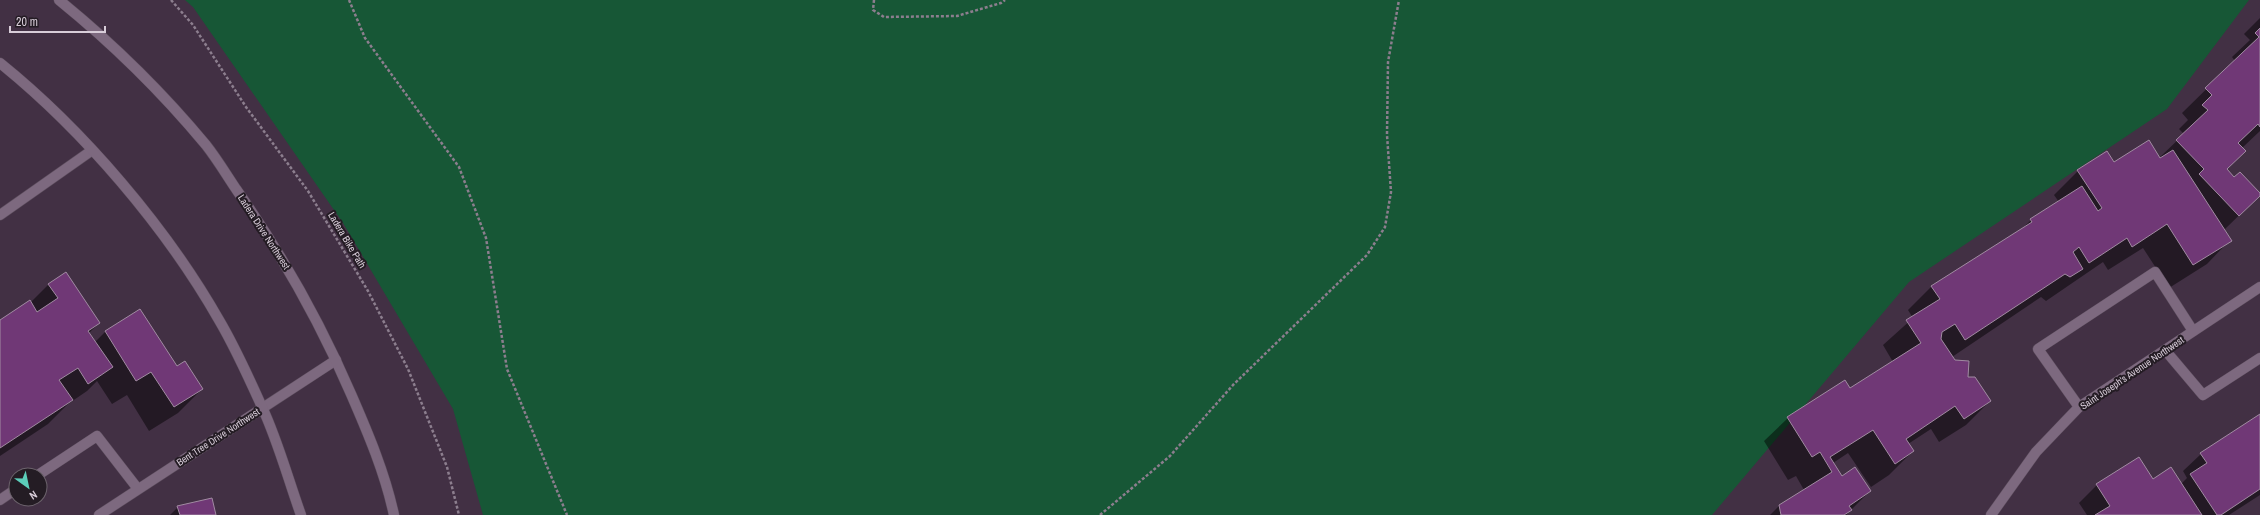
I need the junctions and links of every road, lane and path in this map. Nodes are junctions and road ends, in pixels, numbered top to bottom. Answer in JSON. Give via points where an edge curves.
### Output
{"nodes":[{"id":1,"x":59,"y":0,"type":"edge"},
{"id":2,"x":171,"y":0,"type":"edge"},
{"id":3,"x":349,"y":0,"type":"edge"},
{"id":4,"x":874,"y":0,"type":"edge"},
{"id":5,"x":1005,"y":0,"type":"edge"},
{"id":6,"x":1399,"y":0,"type":"edge"},
{"id":7,"x":0,"y":63,"type":"edge"},
{"id":8,"x":91,"y":151,"type":"junction"},
{"id":9,"x":0,"y":215,"type":"edge"},
{"id":10,"x":2260,"y":287,"type":"edge"},
{"id":11,"x":2193,"y":331,"type":"junction"},
{"id":12,"x":2165,"y":350,"type":"junction"},
{"id":13,"x":2260,"y":358,"type":"edge"},
{"id":14,"x":336,"y":360,"type":"junction"},
{"id":15,"x":2079,"y":407,"type":"junction"},
{"id":16,"x":262,"y":408,"type":"junction"},
{"id":17,"x":48,"y":468,"type":"edge"},
{"id":18,"x":138,"y":490,"type":"junction"},
{"id":19,"x":99,"y":515,"type":"edge"},
{"id":20,"x":300,"y":515,"type":"edge"},
{"id":21,"x":394,"y":515,"type":"edge"},
{"id":22,"x":459,"y":515,"type":"edge"},
{"id":23,"x":567,"y":515,"type":"edge"},
{"id":24,"x":1100,"y":515,"type":"edge"},
{"id":25,"x":1992,"y":515,"type":"edge"}],
"edges":[{"from":1,"to":14,"type":"street","name":"Ladera Drive Northwest","via":[[98,32],[154,87],[206,146],[250,208],[290,273]]},
{"from":2,"to":22,"type":"path","name":"Ladera Bike Path","via":[[193,25],[246,107],[308,190],[368,291],[408,369],[447,467]]},
{"from":3,"to":23,"type":"path","via":[[365,38],[459,167],[486,238],[507,369]]},
{"from":4,"to":5,"type":"path","via":[[873,10],[884,17],[957,16]]},
{"from":6,"to":24,"type":"path","via":[[1388,62],[1387,135],[1391,192],[1385,227],[1367,255],[1233,385],[1170,456]]},
{"from":7,"to":8,"type":"street","via":[[25,83]]},
{"from":8,"to":9,"type":"street"},
{"from":8,"to":16,"type":"street","via":[[127,189],[174,251],[219,320]]},
{"from":10,"to":11,"type":"street","name":"Saint Joseph's Avenue Northwest"},
{"from":11,"to":12,"type":"street","name":"Saint Joseph's Avenue Northwest"},
{"from":11,"to":15,"type":"street","via":[[2155,272],[2038,349]]},
{"from":12,"to":13,"type":"street","via":[[2203,395]]},
{"from":12,"to":15,"type":"street","name":"Saint Joseph's Avenue Northwest"},
{"from":14,"to":16,"type":"street","name":"Bent Tree Drive Northwest"},
{"from":14,"to":21,"type":"street","name":"Ladera Drive Northwest","via":[[371,442]]},
{"from":15,"to":25,"type":"street","name":"Saint Joseph's Avenue Northwest","via":[[2036,452]]},
{"from":16,"to":18,"type":"street","name":"Bent Tree Drive Northwest"},
{"from":16,"to":20,"type":"street"},
{"from":17,"to":18,"type":"street","via":[[97,436]]},
{"from":18,"to":19,"type":"street","name":"Bent Tree Drive Northwest"}]}
